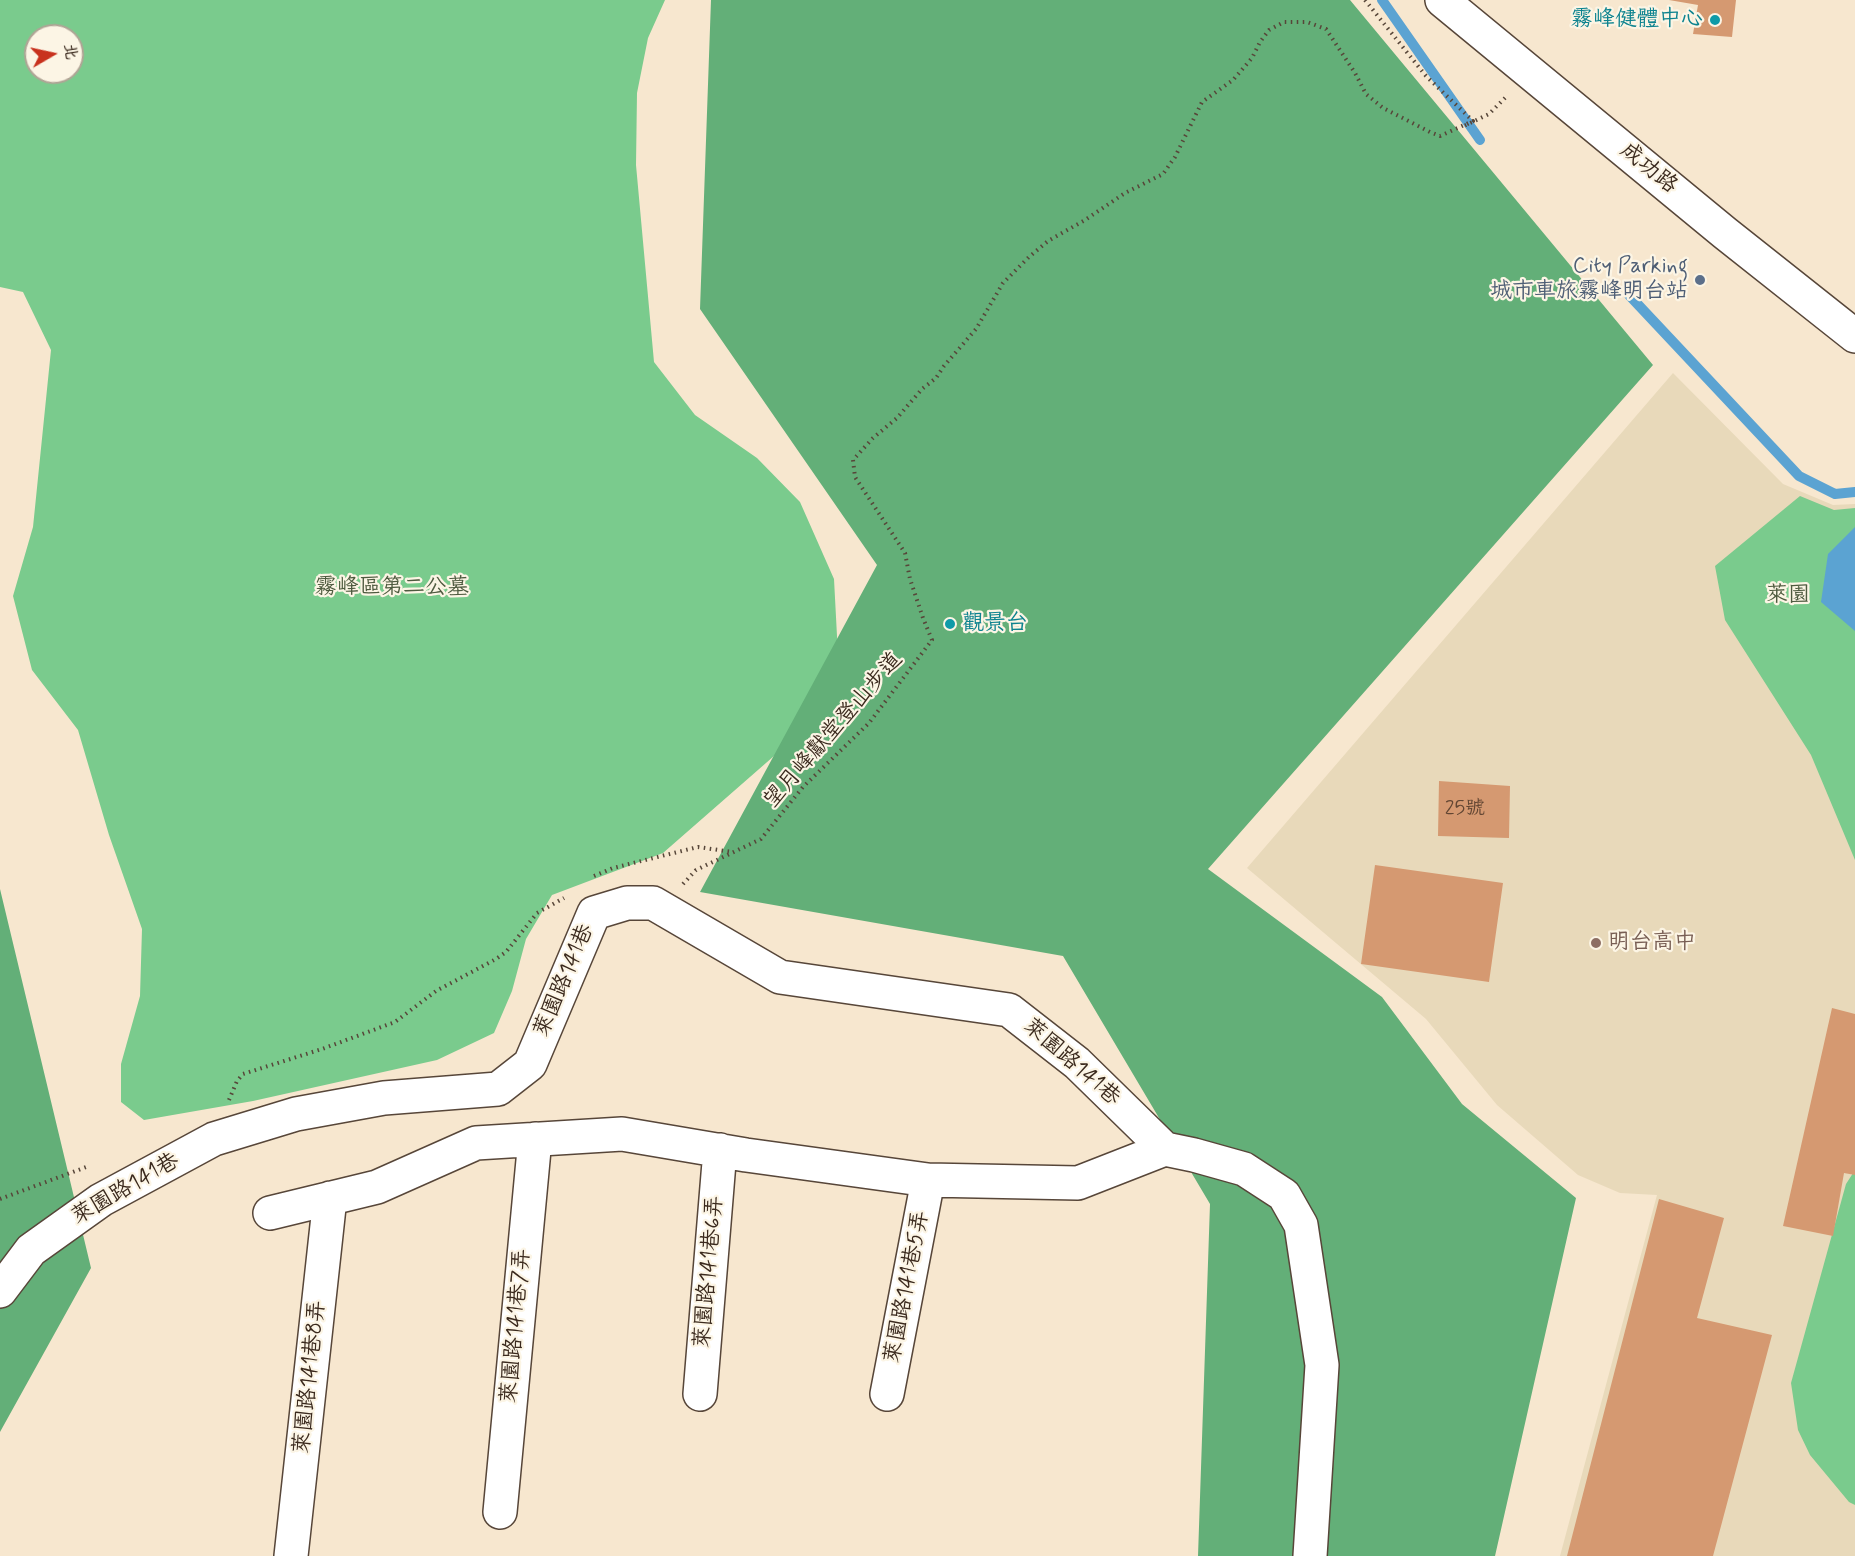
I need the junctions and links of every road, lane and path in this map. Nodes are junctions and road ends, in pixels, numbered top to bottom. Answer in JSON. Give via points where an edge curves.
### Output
{"nodes":[{"id":1,"x":1365,"y":0,"type":"edge"},
{"id":2,"x":1442,"y":0,"type":"edge"},
{"id":3,"x":1526,"y":68,"type":"junction"},
{"id":4,"x":1473,"y":121,"type":"junction"},
{"id":5,"x":1855,"y":336,"type":"edge"},
{"id":6,"x":734,"y":852,"type":"junction"},
{"id":7,"x":591,"y":878,"type":"dead end"},
{"id":8,"x":566,"y":897,"type":"dead end"},
{"id":9,"x":652,"y":903,"type":"junction"},
{"id":10,"x":214,"y":1139,"type":"junction"},
{"id":11,"x":535,"y":1139,"type":"junction"},
{"id":12,"x":1165,"y":1149,"type":"junction"},
{"id":13,"x":720,"y":1150,"type":"junction"},
{"id":14,"x":928,"y":1180,"type":"junction"},
{"id":15,"x":330,"y":1198,"type":"junction"},
{"id":16,"x":270,"y":1213,"type":"dead end"},
{"id":17,"x":0,"y":1292,"type":"edge"},
{"id":18,"x":700,"y":1394,"type":"dead end"},
{"id":19,"x":887,"y":1394,"type":"dead end"},
{"id":20,"x":500,"y":1512,"type":"dead end"},
{"id":21,"x":291,"y":1556,"type":"edge"},
{"id":22,"x":1310,"y":1556,"type":"edge"}],
"edges":[{"from":1,"to":4,"type":"path","via":[[1426,76]]},
{"from":2,"to":3,"type":"street","name":"成功路"},
{"from":3,"to":4,"type":"path","name":"望月峰獻堂登山步道","via":[[1513,91],[1489,114],[1464,126]]},
{"from":3,"to":5,"type":"street","name":"成功路"},
{"from":4,"to":6,"type":"path","name":"望月峰獻堂登山步道","via":[[1440,136],[1407,121],[1366,94],[1326,30],[1307,22],[1284,22],[1269,30],[1233,80],[1202,102],[1163,174],[1048,241],[1003,283],[976,329],[936,378],[853,460],[855,477],[904,553],[932,640],[869,723],[803,787],[761,839]]},
{"from":6,"to":7,"type":"path","via":[[698,847],[613,868]]},
{"from":6,"to":9,"type":"path","name":"望月峰獻堂登山步道","via":[[696,870],[679,889]]},
{"from":8,"to":10,"type":"path","via":[[537,913],[506,952],[436,991],[395,1022],[243,1074]]},
{"from":9,"to":10,"type":"street","name":"萊園路141巷","via":[[627,903],[594,913],[530,1064],[498,1089],[384,1098],[296,1114]]},
{"from":9,"to":12,"type":"street","name":"萊園路141巷","via":[[780,977],[1009,1010],[1077,1063]]},
{"from":10,"to":17,"type":"street","name":"萊園路141巷","via":[[100,1200],[31,1250]]},
{"from":11,"to":13,"type":"street","via":[[622,1134]]},
{"from":11,"to":15,"type":"street","via":[[476,1143],[377,1187]]},
{"from":11,"to":20,"type":"street","name":"萊園路141巷7弄"},
{"from":12,"to":14,"type":"street","via":[[1078,1183]]},
{"from":12,"to":22,"type":"street","via":[[1244,1169],[1284,1195],[1301,1225],[1322,1365]]},
{"from":13,"to":14,"type":"street"},
{"from":13,"to":18,"type":"street","name":"萊園路141巷6弄"},
{"from":14,"to":19,"type":"street","name":"萊園路141巷5弄"},
{"from":15,"to":16,"type":"street"},
{"from":15,"to":21,"type":"street","name":"萊園路141巷8弄"}]}
